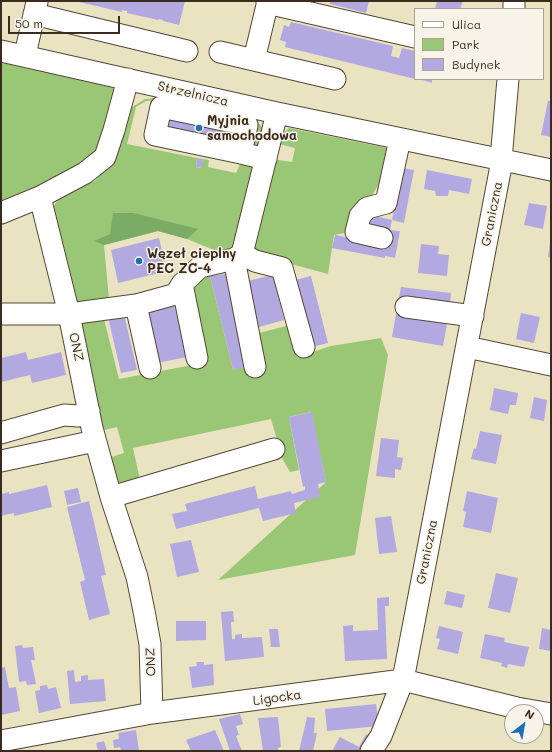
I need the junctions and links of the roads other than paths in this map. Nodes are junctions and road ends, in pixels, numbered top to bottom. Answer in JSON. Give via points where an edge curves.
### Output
{"nodes":[{"id":1,"x":268,"y":2,"type":"edge"},
{"id":2,"x":36,"y":8,"type":"edge"},
{"id":3,"x":414,"y":37,"type":"edge"},
{"id":4,"x":1,"y":51,"type":"edge"},
{"id":5,"x":188,"y":51,"type":"dead end"},
{"id":6,"x":220,"y":52,"type":"dead end"},
{"id":7,"x":27,"y":56,"type":"junction"},
{"id":8,"x":254,"y":60,"type":"junction"},
{"id":9,"x":128,"y":79,"type":"junction"},
{"id":10,"x":335,"y":79,"type":"dead end"},
{"id":11,"x":508,"y":80,"type":"edge"},
{"id":12,"x":277,"y":113,"type":"junction"},
{"id":13,"x":400,"y":139,"type":"junction"},
{"id":14,"x":241,"y":154,"type":"dead end"},
{"id":15,"x":266,"y":159,"type":"junction"},
{"id":16,"x":502,"y":160,"type":"junction"},
{"id":17,"x":551,"y":170,"type":"edge"},
{"id":18,"x":40,"y":197,"type":"junction"},
{"id":19,"x":1,"y":213,"type":"edge"},
{"id":20,"x":382,"y":238,"type":"dead end"},
{"id":21,"x":238,"y":256,"type":"junction"},
{"id":22,"x":182,"y":284,"type":"junction"},
{"id":23,"x":136,"y":305,"type":"junction"},
{"id":24,"x":406,"y":306,"type":"dead end"},
{"id":25,"x":1,"y":314,"type":"edge"},
{"id":26,"x":69,"y":314,"type":"junction"},
{"id":27,"x":473,"y":316,"type":"junction"},
{"id":28,"x":304,"y":347,"type":"dead end"},
{"id":29,"x":467,"y":347,"type":"junction"},
{"id":30,"x":197,"y":358,"type":"dead end"},
{"id":31,"x":551,"y":364,"type":"edge"},
{"id":32,"x":255,"y":367,"type":"dead end"},
{"id":33,"x":150,"y":368,"type":"dead end"},
{"id":34,"x":88,"y":411,"type":"junction"},
{"id":35,"x":1,"y":433,"type":"edge"},
{"id":36,"x":95,"y":441,"type":"junction"},
{"id":37,"x":274,"y":449,"type":"dead end"},
{"id":38,"x":1,"y":461,"type":"edge"},
{"id":39,"x":110,"y":497,"type":"junction"},
{"id":40,"x":403,"y":680,"type":"junction"},
{"id":41,"x":152,"y":713,"type":"junction"},
{"id":42,"x":551,"y":714,"type":"edge"},
{"id":43,"x":1,"y":741,"type":"edge"},
{"id":44,"x":371,"y":751,"type":"edge"}],
"edges":[{"from":1,"to":3,"type":"street"},
{"from":1,"to":8,"type":"street"},
{"from":2,"to":5,"type":"street"},
{"from":2,"to":7,"type":"street"},
{"from":4,"to":7,"type":"street","name":"Strzelnicza"},
{"from":6,"to":8,"type":"street"},
{"from":7,"to":9,"type":"street","name":"Strzelnicza"},
{"from":8,"to":10,"type":"street"},
{"from":9,"to":12,"type":"street","name":"Strzelnicza"},
{"from":9,"to":18,"type":"street","via":[[104,157],[85,173]]},
{"from":11,"to":16,"type":"street","name":"Graniczna"},
{"from":12,"to":13,"type":"street","name":"Strzelnicza"},
{"from":12,"to":15,"type":"street"},
{"from":13,"to":16,"type":"street","name":"Strzelnicza"},
{"from":13,"to":20,"type":"street","via":[[386,203],[367,208],[360,216],[356,232]]},
{"from":14,"to":15,"type":"street"},
{"from":15,"to":21,"type":"street"},
{"from":16,"to":17,"type":"street","name":"Strzelnicza"},
{"from":16,"to":27,"type":"street","name":"Graniczna"},
{"from":18,"to":19,"type":"street"},
{"from":18,"to":26,"type":"street","name":"ONZ"},
{"from":21,"to":22,"type":"street","via":[[200,267]]},
{"from":21,"to":28,"type":"street","via":[[282,268]]},
{"from":21,"to":32,"type":"street"},
{"from":22,"to":23,"type":"street","via":[[176,294]]},
{"from":22,"to":30,"type":"street"},
{"from":23,"to":26,"type":"street"},
{"from":23,"to":33,"type":"street"},
{"from":24,"to":27,"type":"street"},
{"from":25,"to":26,"type":"street"},
{"from":26,"to":34,"type":"street","name":"ONZ"},
{"from":27,"to":29,"type":"street","name":"Graniczna"},
{"from":29,"to":31,"type":"street"},
{"from":29,"to":40,"type":"street","name":"Graniczna"},
{"from":34,"to":35,"type":"street","via":[[78,416],[64,415]]},
{"from":34,"to":36,"type":"street","name":"ONZ"},
{"from":36,"to":38,"type":"street"},
{"from":36,"to":39,"type":"street","name":"ONZ"},
{"from":37,"to":39,"type":"street"},
{"from":39,"to":41,"type":"street","name":"ONZ","via":[[137,577],[144,611],[150,644]]},
{"from":40,"to":41,"type":"street","name":"Ligocka"},
{"from":40,"to":42,"type":"street","name":"Ligocka"},
{"from":40,"to":44,"type":"street","name":"Graniczna","via":[[381,736]]},
{"from":41,"to":43,"type":"street","name":"Ligocka"}]}
